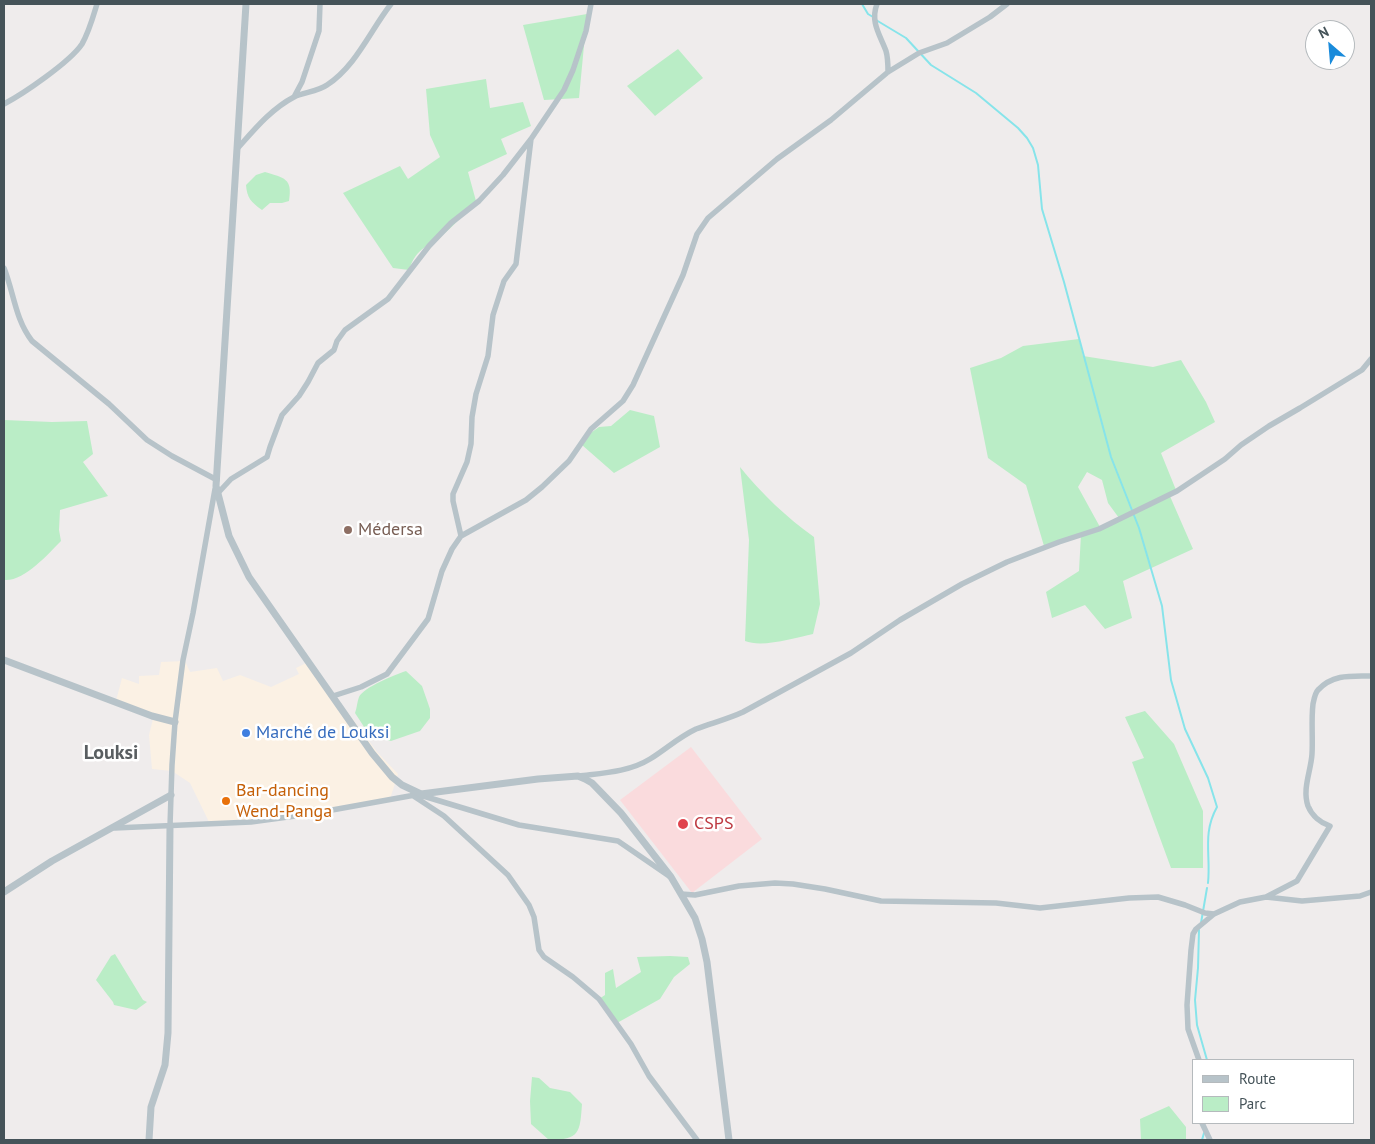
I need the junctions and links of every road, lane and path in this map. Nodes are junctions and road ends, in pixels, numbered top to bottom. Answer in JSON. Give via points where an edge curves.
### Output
{"nodes":[{"id":1,"x":97,"y":4,"type":"edge"},
{"id":2,"x":246,"y":4,"type":"edge"},
{"id":3,"x":320,"y":4,"type":"edge"},
{"id":4,"x":391,"y":4,"type":"edge"},
{"id":5,"x":591,"y":4,"type":"edge"},
{"id":6,"x":877,"y":4,"type":"edge"},
{"id":7,"x":1007,"y":4,"type":"edge"},
{"id":8,"x":888,"y":72,"type":"junction"},
{"id":9,"x":294,"y":97,"type":"junction"},
{"id":10,"x":4,"y":104,"type":"edge"},
{"id":11,"x":531,"y":139,"type":"junction"},
{"id":12,"x":237,"y":149,"type":"junction"},
{"id":13,"x":4,"y":268,"type":"edge"},
{"id":14,"x":1371,"y":359,"type":"edge"},
{"id":15,"x":217,"y":486,"type":"junction"},
{"id":16,"x":461,"y":536,"type":"junction"},
{"id":17,"x":4,"y":660,"type":"edge"},
{"id":18,"x":1371,"y":676,"type":"edge"},
{"id":19,"x":333,"y":696,"type":"junction"},
{"id":20,"x":175,"y":722,"type":"junction"},
{"id":21,"x":578,"y":776,"type":"junction"},
{"id":22,"x":171,"y":795,"type":"junction"},
{"id":23,"x":417,"y":795,"type":"junction"},
{"id":24,"x":170,"y":826,"type":"junction"},
{"id":25,"x":112,"y":828,"type":"junction"},
{"id":26,"x":671,"y":877,"type":"junction"},
{"id":27,"x":4,"y":892,"type":"edge"},
{"id":28,"x":1371,"y":892,"type":"edge"},
{"id":29,"x":681,"y":894,"type":"junction"},
{"id":30,"x":1266,"y":897,"type":"junction"},
{"id":31,"x":1214,"y":914,"type":"junction"},
{"id":32,"x":1199,"y":1059,"type":"edge"},
{"id":33,"x":1202,"y":1124,"type":"edge"},
{"id":34,"x":149,"y":1140,"type":"edge"},
{"id":35,"x":697,"y":1140,"type":"edge"},
{"id":36,"x":729,"y":1140,"type":"edge"},
{"id":37,"x":1210,"y":1140,"type":"edge"}],
"edges":[{"from":1,"to":10,"type":"street","via":[[88,32],[76,51]]},
{"from":2,"to":12,"type":"street"},
{"from":3,"to":9,"type":"street","via":[[319,31]]},
{"from":4,"to":9,"type":"street","via":[[347,67],[326,86]]},
{"from":5,"to":11,"type":"street","via":[[573,70],[564,90]]},
{"from":6,"to":8,"type":"street","via":[[875,25],[886,53]]},
{"from":7,"to":8,"type":"street","via":[[947,43],[919,53]]},
{"from":8,"to":16,"type":"street","via":[[708,218],[697,234],[683,274],[623,401],[591,429],[568,461],[542,487],[526,500]]},
{"from":9,"to":12,"type":"street","via":[[262,122]]},
{"from":11,"to":15,"type":"street","via":[[479,201],[429,246],[388,299],[345,330],[334,350],[318,363],[308,382],[282,415],[267,457]]},
{"from":11,"to":16,"type":"street","via":[[516,264],[504,281],[494,315],[488,356],[476,394],[472,444],[453,494]]},
{"from":12,"to":15,"type":"street"},
{"from":13,"to":15,"type":"street","via":[[17,315],[32,341],[147,440]]},
{"from":14,"to":21,"type":"street","via":[[1362,370],[1241,444],[1225,460],[1177,491],[1098,529],[1007,562],[962,584],[851,653],[743,712],[683,736],[649,760],[614,772]]},
{"from":15,"to":19,"type":"street","via":[[229,536],[249,577]]},
{"from":15,"to":20,"type":"street","via":[[183,660]]},
{"from":16,"to":19,"type":"street","via":[[442,571],[428,619],[405,652],[387,674]]},
{"from":17,"to":20,"type":"street"},
{"from":18,"to":30,"type":"street","via":[[1347,675],[1330,680],[1317,691],[1313,705],[1308,804],[1310,811],[1330,826],[1297,881]]},
{"from":19,"to":23,"type":"street","via":[[392,777]]},
{"from":20,"to":22,"type":"street"},
{"from":21,"to":23,"type":"street"},
{"from":21,"to":26,"type":"street","via":[[592,783],[621,813]]},
{"from":22,"to":24,"type":"street"},
{"from":22,"to":25,"type":"street"},
{"from":23,"to":24,"type":"street","via":[[251,822]]},
{"from":23,"to":26,"type":"street","via":[[519,825],[618,841]]},
{"from":23,"to":35,"type":"street","via":[[508,875],[534,917],[539,950],[599,999],[649,1076]]},
{"from":24,"to":25,"type":"street"},
{"from":24,"to":34,"type":"street","via":[[168,1033],[165,1065],[151,1107]]},
{"from":25,"to":27,"type":"street"},
{"from":26,"to":29,"type":"street"},
{"from":28,"to":30,"type":"street","via":[[1360,896],[1302,901]]},
{"from":29,"to":31,"type":"street","via":[[695,895],[775,883],[881,901],[996,903],[1040,908],[1158,897]]},
{"from":29,"to":36,"type":"street","via":[[699,928],[705,954]]},
{"from":30,"to":31,"type":"street","via":[[1240,902]]},
{"from":31,"to":32,"type":"street","via":[[1196,929],[1191,950],[1188,1029]]},
{"from":33,"to":37,"type":"street"}]}
